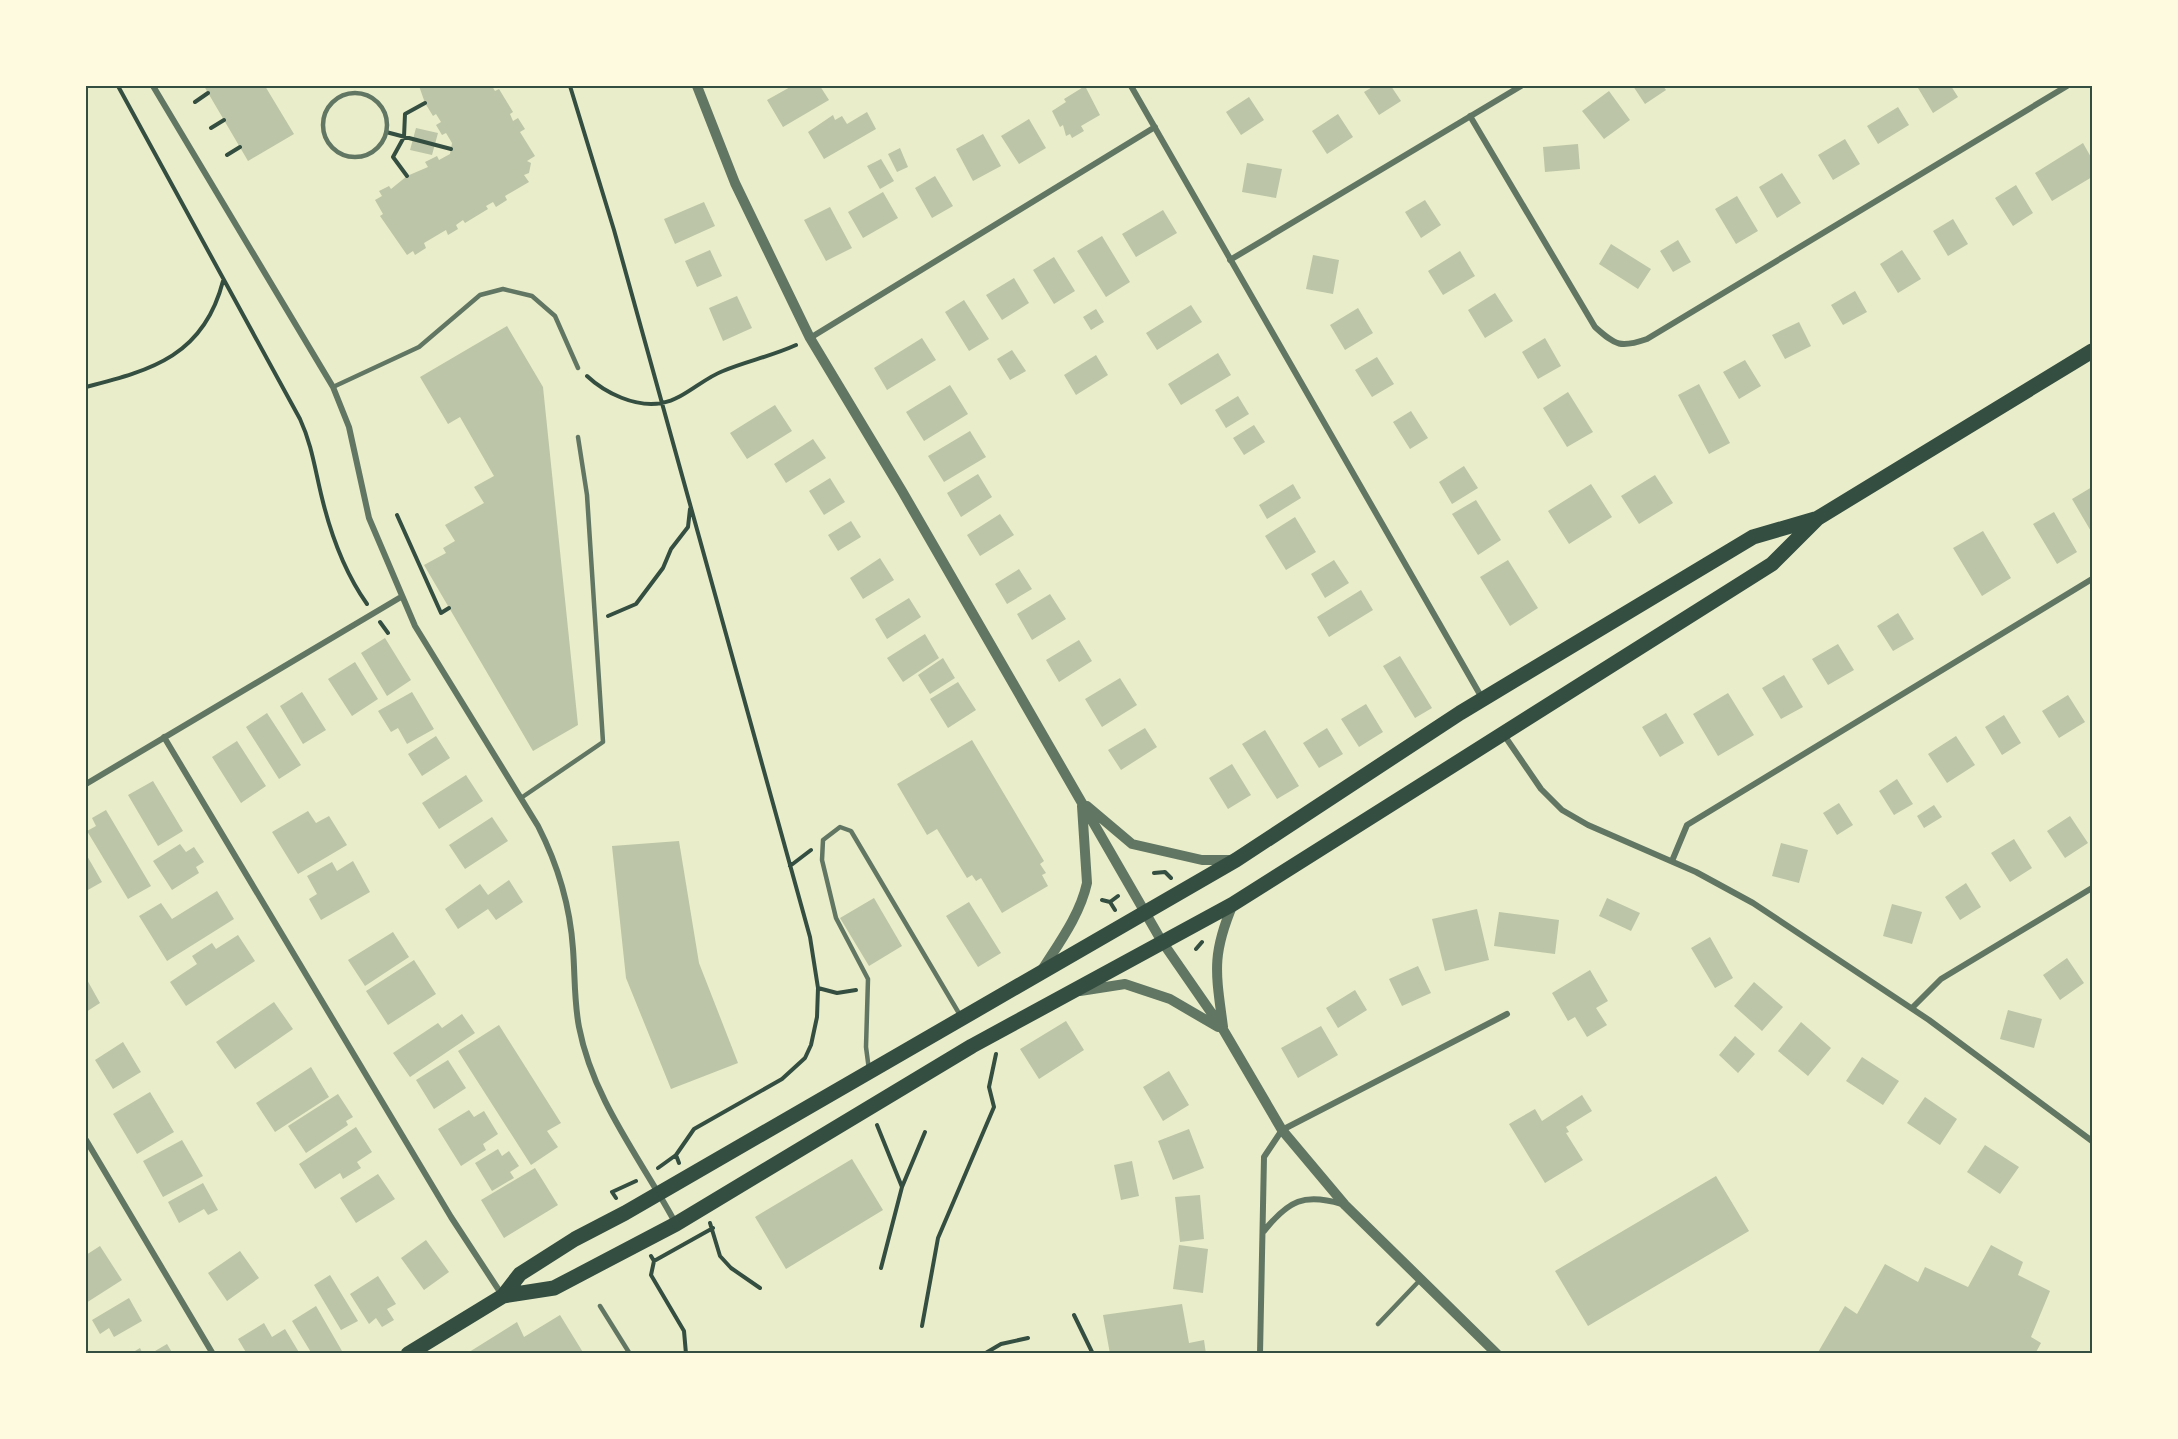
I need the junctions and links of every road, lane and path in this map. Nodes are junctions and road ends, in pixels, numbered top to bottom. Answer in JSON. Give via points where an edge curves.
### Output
{"nodes":[{"id":1,"x":118,"y":86,"type":"edge"},
{"id":2,"x":153,"y":86,"type":"edge"},
{"id":3,"x":570,"y":86,"type":"edge"},
{"id":4,"x":697,"y":86,"type":"edge"},
{"id":5,"x":1131,"y":86,"type":"edge"},
{"id":6,"x":1521,"y":86,"type":"edge"},
{"id":7,"x":2067,"y":86,"type":"edge"},
{"id":8,"x":208,"y":93,"type":"dead end"},
{"id":9,"x":195,"y":102,"type":"dead end"},
{"id":10,"x":425,"y":103,"type":"dead end"},
{"id":11,"x":1470,"y":116,"type":"junction"},
{"id":12,"x":224,"y":120,"type":"dead end"},
{"id":13,"x":211,"y":128,"type":"dead end"},
{"id":14,"x":1155,"y":128,"type":"junction"},
{"id":15,"x":386,"y":132,"type":"junction"},
{"id":16,"x":404,"y":136,"type":"junction"},
{"id":17,"x":240,"y":147,"type":"dead end"},
{"id":18,"x":451,"y":148,"type":"dead end"},
{"id":19,"x":227,"y":155,"type":"dead end"},
{"id":20,"x":406,"y":176,"type":"dead end"},
{"id":21,"x":1230,"y":260,"type":"junction"},
{"id":22,"x":224,"y":280,"type":"junction"},
{"id":23,"x":810,"y":338,"type":"junction"},
{"id":24,"x":2092,"y":351,"type":"edge"},
{"id":25,"x":578,"y":368,"type":"joint"},
{"id":26,"x":86,"y":387,"type":"edge"},
{"id":27,"x":333,"y":387,"type":"junction"},
{"id":28,"x":662,"y":403,"type":"junction"},
{"id":29,"x":578,"y":437,"type":"dead end"},
{"id":30,"x":690,"y":506,"type":"junction"},
{"id":31,"x":397,"y":515,"type":"dead end"},
{"id":32,"x":1818,"y":518,"type":"junction"},
{"id":33,"x":2092,"y":579,"type":"edge"},
{"id":34,"x":401,"y":597,"type":"junction"},
{"id":35,"x":363,"y":598,"type":"dead end"},
{"id":36,"x":449,"y":608,"type":"dead end"},
{"id":37,"x":595,"y":620,"type":"junction"},
{"id":38,"x":1483,"y":699,"type":"junction"},
{"id":39,"x":1504,"y":735,"type":"junction"},
{"id":40,"x":164,"y":737,"type":"junction"},
{"id":41,"x":86,"y":784,"type":"edge"},
{"id":42,"x":521,"y":798,"type":"junction"},
{"id":43,"x":1082,"y":803,"type":"junction"},
{"id":44,"x":823,"y":840,"type":"junction"},
{"id":45,"x":1236,"y":861,"type":"junction"},
{"id":46,"x":1672,"y":861,"type":"junction"},
{"id":47,"x":790,"y":866,"type":"junction"},
{"id":48,"x":1154,"y":873,"type":"dead end"},
{"id":49,"x":1172,"y":878,"type":"dead end"},
{"id":50,"x":2092,"y":888,"type":"edge"},
{"id":51,"x":1119,"y":895,"type":"dead end"},
{"id":52,"x":1102,"y":900,"type":"dead end"},
{"id":53,"x":1110,"y":902,"type":"junction"},
{"id":54,"x":1233,"y":904,"type":"junction"},
{"id":55,"x":1115,"y":911,"type":"dead end"},
{"id":56,"x":1144,"y":911,"type":"junction"},
{"id":57,"x":1161,"y":940,"type":"junction"},
{"id":58,"x":1042,"y":970,"type":"junction"},
{"id":59,"x":818,"y":988,"type":"junction"},
{"id":60,"x":867,"y":989,"type":"junction"},
{"id":61,"x":1065,"y":994,"type":"junction"},
{"id":62,"x":1912,"y":1008,"type":"junction"},
{"id":63,"x":1507,"y":1014,"type":"dead end"},
{"id":64,"x":962,"y":1017,"type":"junction"},
{"id":65,"x":1224,"y":1031,"type":"junction"},
{"id":66,"x":997,"y":1053,"type":"dead end"},
{"id":67,"x":869,"y":1070,"type":"junction"},
{"id":68,"x":877,"y":1125,"type":"dead end"},
{"id":69,"x":1282,"y":1130,"type":"junction"},
{"id":70,"x":925,"y":1132,"type":"dead end"},
{"id":71,"x":86,"y":1140,"type":"edge"},
{"id":72,"x":2092,"y":1141,"type":"edge"},
{"id":73,"x":676,"y":1155,"type":"junction"},
{"id":74,"x":670,"y":1161,"type":"dead end"},
{"id":75,"x":677,"y":1161,"type":"dead end"},
{"id":76,"x":902,"y":1187,"type":"junction"},
{"id":77,"x":618,"y":1191,"type":"dead end"},
{"id":78,"x":658,"y":1192,"type":"junction"},
{"id":79,"x":615,"y":1197,"type":"dead end"},
{"id":80,"x":1345,"y":1205,"type":"junction"},
{"id":81,"x":676,"y":1224,"type":"junction"},
{"id":82,"x":1263,"y":1231,"type":"junction"},
{"id":83,"x":881,"y":1268,"type":"dead end"},
{"id":84,"x":1420,"y":1280,"type":"junction"},
{"id":85,"x":760,"y":1288,"type":"dead end"},
{"id":86,"x":503,"y":1296,"type":"junction"},
{"id":87,"x":600,"y":1306,"type":"dead end"},
{"id":88,"x":1074,"y":1315,"type":"dead end"},
{"id":89,"x":1378,"y":1324,"type":"dead end"},
{"id":90,"x":921,"y":1326,"type":"dead end"},
{"id":91,"x":1028,"y":1338,"type":"dead end"},
{"id":92,"x":213,"y":1353,"type":"edge"},
{"id":93,"x":408,"y":1353,"type":"edge"},
{"id":94,"x":630,"y":1353,"type":"edge"},
{"id":95,"x":686,"y":1353,"type":"edge"},
{"id":96,"x":984,"y":1353,"type":"edge"},
{"id":97,"x":1093,"y":1353,"type":"edge"},
{"id":98,"x":1260,"y":1353,"type":"edge"},
{"id":99,"x":1497,"y":1353,"type":"edge"}],
"edges":[{"from":1,"to":22,"type":"path"},
{"from":2,"to":27,"type":"street"},
{"from":3,"to":28,"type":"path"},
{"from":4,"to":23,"type":"street","via":[[735,183]]},
{"from":5,"to":14,"type":"street"},
{"from":6,"to":11,"type":"street"},
{"from":7,"to":11,"type":"street","via":[[1647,339],[1627,346],[1612,342],[1595,327]]},
{"from":8,"to":9,"type":"path"},
{"from":10,"to":16,"type":"path","via":[[405,114]]},
{"from":11,"to":21,"type":"street"},
{"from":12,"to":13,"type":"path"},
{"from":14,"to":21,"type":"street"},
{"from":14,"to":23,"type":"street"},
{"from":15,"to":15,"type":"lane","via":[[381,106],[363,94],[342,95],[327,108],[323,118],[325,138],[338,153],[348,157],[369,154]]},
{"from":15,"to":16,"type":"path"},
{"from":16,"to":18,"type":"path"},
{"from":16,"to":20,"type":"path","via":[[393,157]]},
{"from":17,"to":19,"type":"path"},
{"from":21,"to":38,"type":"street"},
{"from":22,"to":26,"type":"path","via":[[208,321],[178,353],[157,365]]},
{"from":22,"to":35,"type":"path","via":[[308,436],[332,532]]},
{"from":23,"to":28,"type":"path","via":[[778,354],[712,375]]},
{"from":23,"to":43,"type":"street"},
{"from":24,"to":32,"type":"main road"},
{"from":25,"to":27,"type":"lane","via":[[555,316],[532,296],[503,289],[480,295],[419,347]]},
{"from":25,"to":28,"type":"path","via":[[601,388],[631,401]]},
{"from":27,"to":34,"type":"street","via":[[349,427],[369,518]]},
{"from":28,"to":30,"type":"path"},
{"from":29,"to":37,"type":"lane","via":[[587,495]]},
{"from":30,"to":37,"type":"path","via":[[688,527],[636,604]]},
{"from":30,"to":47,"type":"path"},
{"from":31,"to":36,"type":"path","via":[[441,613]]},
{"from":32,"to":38,"type":"main road","via":[[1753,537]]},
{"from":32,"to":39,"type":"main road","via":[[1772,564]]},
{"from":33,"to":46,"type":"street","via":[[1687,825]]},
{"from":34,"to":40,"type":"street"},
{"from":34,"to":42,"type":"street"},
{"from":37,"to":42,"type":"lane","via":[[603,742]]},
{"from":38,"to":45,"type":"main road"},
{"from":39,"to":46,"type":"street","via":[[1541,789],[1562,810]]},
{"from":39,"to":54,"type":"main road"},
{"from":40,"to":41,"type":"street"},
{"from":40,"to":86,"type":"street","via":[[451,1217]]},
{"from":42,"to":78,"type":"street","via":[[554,857],[566,899],[579,1026],[588,1062],[600,1095]]},
{"from":43,"to":45,"type":"street","via":[[1132,844],[1202,860]]},
{"from":43,"to":56,"type":"street"},
{"from":43,"to":58,"type":"street","via":[[1087,883],[1084,896]]},
{"from":44,"to":47,"type":"path"},
{"from":44,"to":60,"type":"lane","via":[[822,860],[836,918],[868,979]]},
{"from":44,"to":64,"type":"lane","via":[[840,827],[851,831]]},
{"from":45,"to":56,"type":"main road"},
{"from":46,"to":62,"type":"street","via":[[1753,903]]},
{"from":47,"to":59,"type":"path","via":[[810,937]]},
{"from":48,"to":49,"type":"path","via":[[1165,872]]},
{"from":50,"to":62,"type":"street","via":[[1941,978]]},
{"from":51,"to":53,"type":"path"},
{"from":52,"to":53,"type":"path"},
{"from":53,"to":55,"type":"path"},
{"from":54,"to":57,"type":"main road"},
{"from":54,"to":65,"type":"street","via":[[1217,946],[1216,972]]},
{"from":56,"to":57,"type":"street"},
{"from":56,"to":58,"type":"main road"},
{"from":57,"to":61,"type":"main road"},
{"from":57,"to":65,"type":"street"},
{"from":58,"to":64,"type":"main road"},
{"from":59,"to":60,"type":"path","via":[[837,993]]},
{"from":59,"to":73,"type":"path","via":[[815,1031],[805,1058],[782,1079],[694,1129]]},
{"from":60,"to":67,"type":"lane"},
{"from":61,"to":65,"type":"street","via":[[1125,984],[1170,999]]},
{"from":61,"to":81,"type":"main road"},
{"from":62,"to":72,"type":"street"},
{"from":63,"to":69,"type":"street"},
{"from":64,"to":67,"type":"main road"},
{"from":65,"to":69,"type":"street"},
{"from":66,"to":90,"type":"path","via":[[989,1087],[994,1107],[938,1238]]},
{"from":67,"to":78,"type":"main road"},
{"from":68,"to":76,"type":"path"},
{"from":69,"to":80,"type":"street"},
{"from":69,"to":82,"type":"street","via":[[1264,1157]]},
{"from":70,"to":76,"type":"path"},
{"from":71,"to":92,"type":"street"},
{"from":73,"to":74,"type":"path"},
{"from":73,"to":75,"type":"path"},
{"from":76,"to":83,"type":"path"},
{"from":77,"to":79,"type":"path","via":[[612,1192]]},
{"from":78,"to":81,"type":"street"},
{"from":78,"to":86,"type":"main road","via":[[520,1274]]},
{"from":80,"to":82,"type":"street","via":[[1318,1197],[1293,1204],[1282,1209]]},
{"from":80,"to":84,"type":"street"},
{"from":81,"to":86,"type":"main road","via":[[554,1288]]},
{"from":82,"to":98,"type":"street"},
{"from":84,"to":89,"type":"lane"},
{"from":84,"to":99,"type":"street"},
{"from":85,"to":95,"type":"path","via":[[720,1256],[713,1228],[652,1259],[651,1275],[684,1331]]},
{"from":86,"to":93,"type":"main road"},
{"from":87,"to":94,"type":"lane"},
{"from":88,"to":97,"type":"path"},
{"from":91,"to":96,"type":"path","via":[[1001,1344]]}]}
